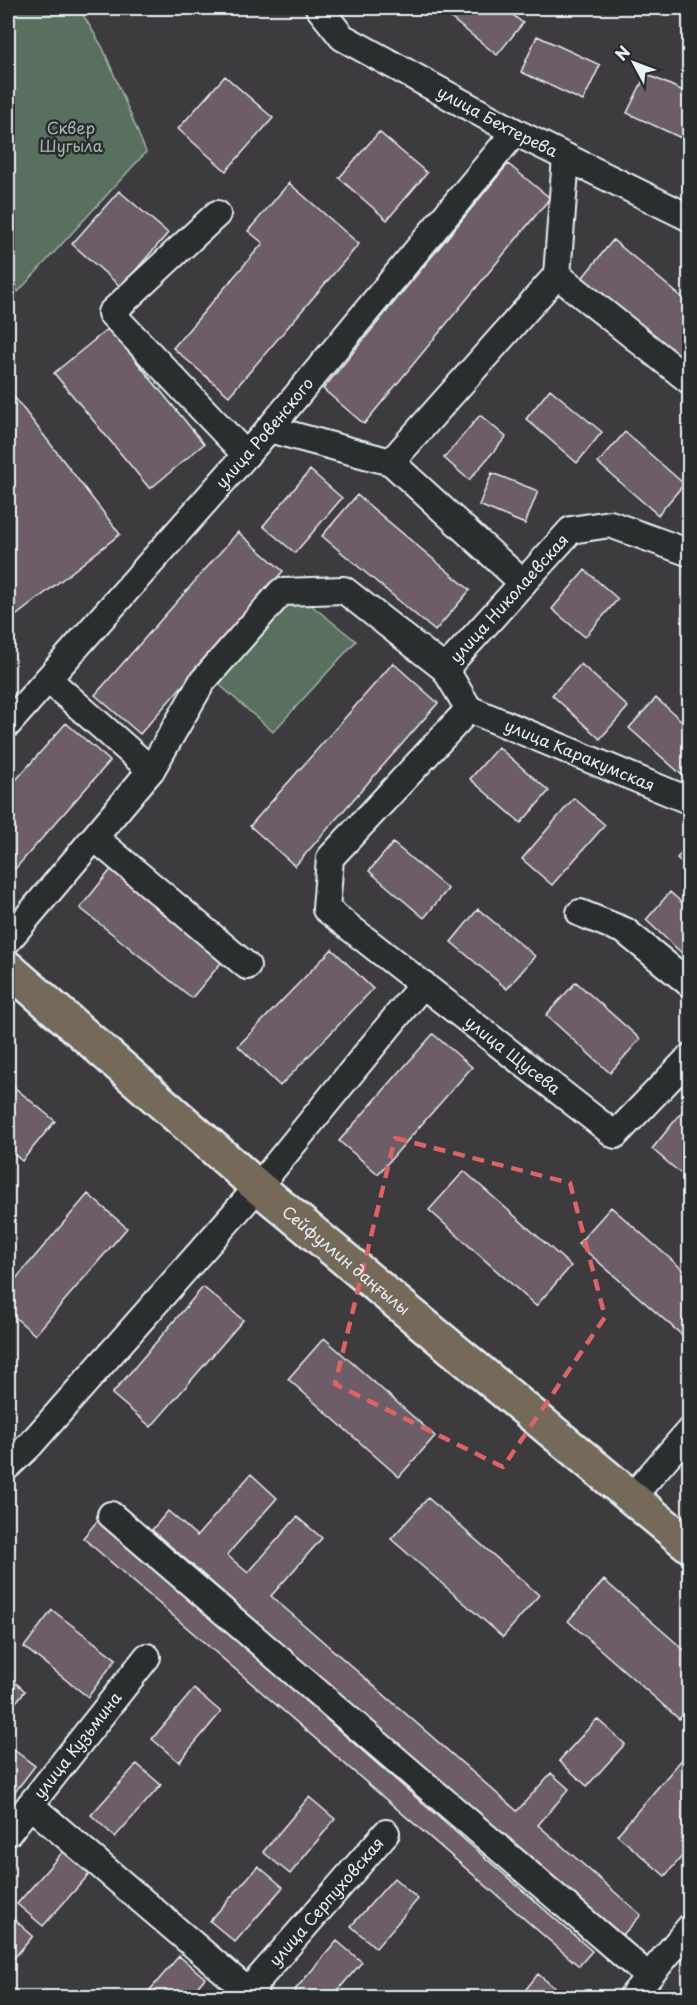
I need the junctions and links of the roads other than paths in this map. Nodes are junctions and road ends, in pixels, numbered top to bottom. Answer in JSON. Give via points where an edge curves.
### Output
{"nodes":[{"id":1,"x":319,"y":8,"type":"edge"},
{"id":2,"x":344,"y":8,"type":"edge"},
{"id":3,"x":342,"y":37,"type":"junction"},
{"id":4,"x":515,"y":132,"type":"junction"},
{"id":5,"x":566,"y":158,"type":"junction"},
{"id":6,"x":688,"y":213,"type":"edge"},
{"id":7,"x":217,"y":214,"type":"dead end"},
{"id":8,"x":557,"y":275,"type":"junction"},
{"id":9,"x":690,"y":381,"type":"edge"},
{"id":10,"x":269,"y":429,"type":"junction"},
{"id":11,"x":246,"y":455,"type":"junction"},
{"id":12,"x":391,"y":462,"type":"junction"},
{"id":13,"x":690,"y":553,"type":"edge"},
{"id":14,"x":523,"y":583,"type":"junction"},
{"id":15,"x":445,"y":669,"type":"junction"},
{"id":16,"x":48,"y":679,"type":"junction"},
{"id":17,"x":469,"y":709,"type":"junction"},
{"id":18,"x":8,"y":724,"type":"edge"},
{"id":19,"x":151,"y":770,"type":"junction"},
{"id":20,"x":690,"y":801,"type":"edge"},
{"id":21,"x":95,"y":838,"type":"junction"},
{"id":22,"x":580,"y":913,"type":"dead end"},
{"id":23,"x":8,"y":940,"type":"edge"},
{"id":24,"x":247,"y":966,"type":"dead end"},
{"id":25,"x":8,"y":968,"type":"edge"},
{"id":26,"x":423,"y":984,"type":"junction"},
{"id":27,"x":690,"y":984,"type":"edge"},
{"id":28,"x":686,"y":1069,"type":"edge"},
{"id":29,"x":258,"y":1187,"type":"junction"},
{"id":30,"x":690,"y":1430,"type":"edge"},
{"id":31,"x":8,"y":1466,"type":"edge"},
{"id":32,"x":632,"y":1497,"type":"junction"},
{"id":33,"x":111,"y":1515,"type":"dead end"},
{"id":34,"x":690,"y":1546,"type":"edge"},
{"id":35,"x":147,"y":1657,"type":"dead end"},
{"id":36,"x":30,"y":1805,"type":"junction"},
{"id":37,"x":8,"y":1833,"type":"edge"},
{"id":38,"x":386,"y":1833,"type":"dead end"},
{"id":39,"x":690,"y":1927,"type":"edge"},
{"id":40,"x":648,"y":1976,"type":"junction"},
{"id":41,"x":248,"y":1995,"type":"edge"},
{"id":42,"x":631,"y":1998,"type":"edge"}],
"edges":[{"from":1,"to":3,"type":"street","name":"улица Бехтерева"},
{"from":2,"to":3,"type":"street"},
{"from":3,"to":4,"type":"street","name":"улица Бехтерева"},
{"from":4,"to":5,"type":"street","name":"улица Бехтерева"},
{"from":4,"to":10,"type":"street","name":"улица Ровенского"},
{"from":5,"to":6,"type":"street","name":"улица Бехтерева"},
{"from":5,"to":8,"type":"street"},
{"from":7,"to":11,"type":"street","via":[[111,313]]},
{"from":8,"to":9,"type":"street"},
{"from":8,"to":12,"type":"street"},
{"from":10,"to":11,"type":"street","name":"улица Ровенского"},
{"from":10,"to":12,"type":"street"},
{"from":11,"to":16,"type":"street","name":"улица Ровенского"},
{"from":12,"to":14,"type":"street"},
{"from":13,"to":14,"type":"street","name":"улица Николаевская","via":[[609,524],[571,530]]},
{"from":14,"to":15,"type":"street","name":"улица Николаевская"},
{"from":15,"to":17,"type":"street","name":"улица Николаевская"},
{"from":15,"to":19,"type":"street","via":[[344,590],[281,592],[202,682]]},
{"from":16,"to":18,"type":"street","name":"улица Ровенского"},
{"from":16,"to":19,"type":"street"},
{"from":17,"to":20,"type":"street","name":"улица Каракумская"},
{"from":17,"to":26,"type":"street","name":"улица Щусева","via":[[330,858],[326,909]]},
{"from":19,"to":21,"type":"street"},
{"from":21,"to":23,"type":"street"},
{"from":21,"to":24,"type":"street"},
{"from":22,"to":27,"type":"street","via":[[625,932]]},
{"from":25,"to":29,"type":"main road","name":"Сейфуллин даңғылы"},
{"from":26,"to":28,"type":"street","name":"улица Щусева","via":[[615,1135]]},
{"from":26,"to":29,"type":"street"},
{"from":29,"to":31,"type":"street"},
{"from":29,"to":32,"type":"main road","name":"Сейфуллин даңғылы"},
{"from":30,"to":32,"type":"street"},
{"from":32,"to":34,"type":"main road","name":"Сейфуллин даңғылы"},
{"from":33,"to":40,"type":"street"},
{"from":35,"to":36,"type":"street","name":"улица Кузьмина"},
{"from":36,"to":37,"type":"street","name":"улица Кузьмина"},
{"from":36,"to":41,"type":"street"},
{"from":38,"to":41,"type":"street","name":"улица Серпуховская"},
{"from":39,"to":40,"type":"street"},
{"from":40,"to":42,"type":"street"}]}
